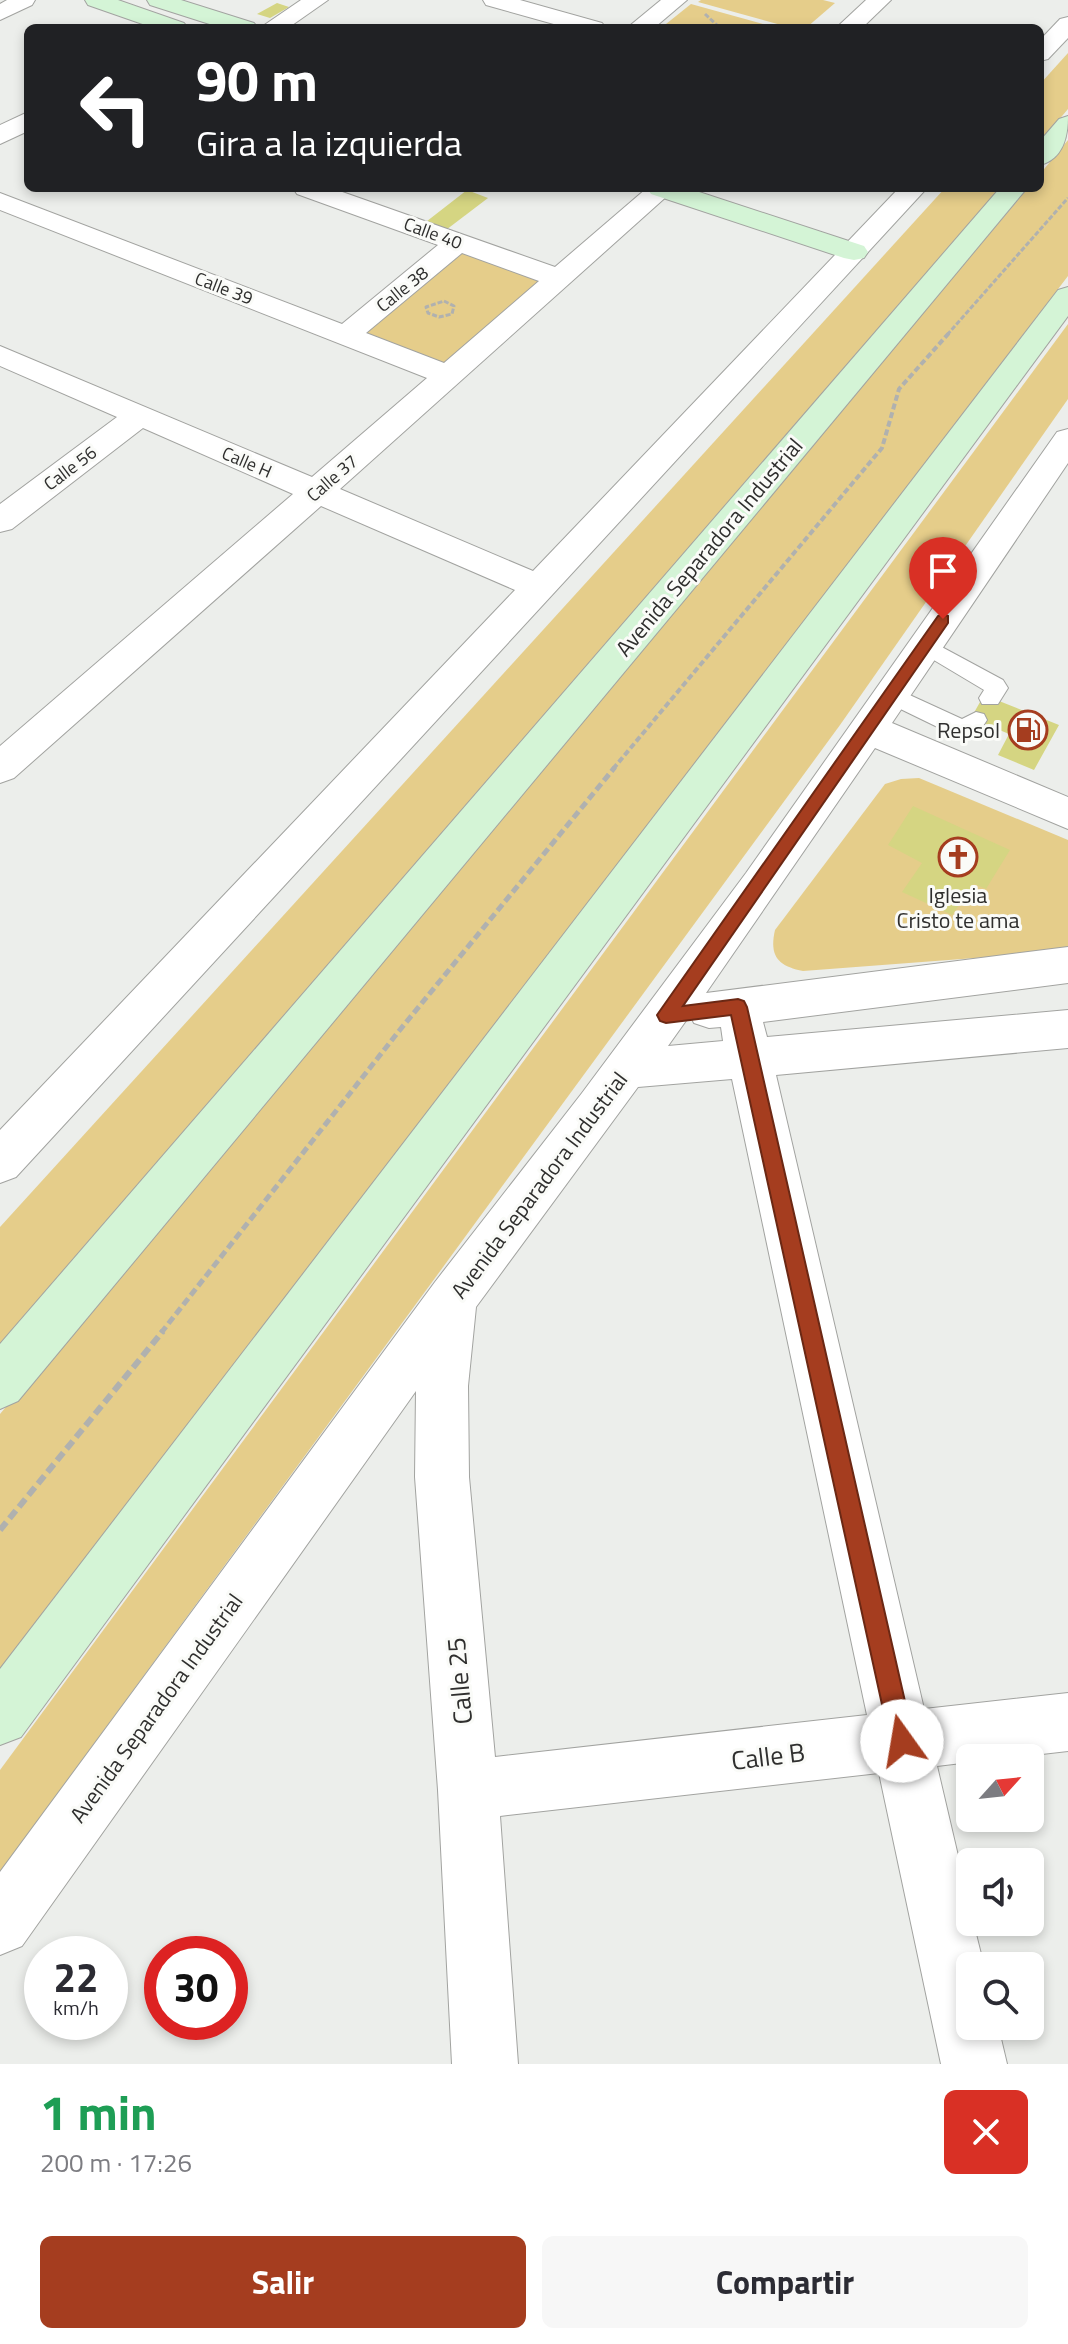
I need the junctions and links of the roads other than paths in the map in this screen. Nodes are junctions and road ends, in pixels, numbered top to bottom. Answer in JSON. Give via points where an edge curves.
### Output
{"nodes":[{"id":1,"x":24,"y":0,"type":"edge"},
{"id":2,"x":96,"y":0,"type":"edge"},
{"id":3,"x":158,"y":0,"type":"edge"},
{"id":4,"x":317,"y":0,"type":"edge"},
{"id":5,"x":494,"y":0,"type":"edge"},
{"id":6,"x":676,"y":0,"type":"edge"},
{"id":7,"x":848,"y":0,"type":"edge"},
{"id":8,"x":876,"y":3,"type":"edge"},
{"id":9,"x":0,"y":13,"type":"edge"},
{"id":10,"x":165,"y":24,"type":"edge"},
{"id":11,"x":233,"y":24,"type":"edge"},
{"id":12,"x":278,"y":24,"type":"edge"},
{"id":13,"x":580,"y":24,"type":"edge"},
{"id":14,"x":644,"y":24,"type":"edge"},
{"id":15,"x":852,"y":24,"type":"edge"},
{"id":16,"x":1068,"y":24,"type":"edge"},
{"id":17,"x":1044,"y":50,"type":"edge"},
{"id":18,"x":24,"y":122,"type":"edge"},
{"id":19,"x":1068,"y":124,"type":"edge"},
{"id":20,"x":0,"y":136,"type":"edge"},
{"id":21,"x":1044,"y":152,"type":"edge"},
{"id":22,"x":317,"y":192,"type":"edge"},
{"id":23,"x":658,"y":192,"type":"edge"},
{"id":24,"x":677,"y":192,"type":"edge"},
{"id":25,"x":747,"y":192,"type":"edge"},
{"id":26,"x":910,"y":192,"type":"edge"},
{"id":27,"x":1011,"y":192,"type":"edge"},
{"id":28,"x":0,"y":201,"type":"edge"},
{"id":29,"x":459,"y":242,"type":"junction"},
{"id":30,"x":863,"y":242,"type":"junction"},
{"id":31,"x":560,"y":279,"type":"junction"},
{"id":32,"x":1068,"y":296,"type":"edge"},
{"id":33,"x":346,"y":335,"type":"junction"},
{"id":34,"x":0,"y":355,"type":"edge"},
{"id":35,"x":449,"y":376,"type":"junction"},
{"id":36,"x":140,"y":415,"type":"junction"},
{"id":37,"x":1068,"y":439,"type":"edge"},
{"id":38,"x":316,"y":491,"type":"junction"},
{"id":39,"x":0,"y":521,"type":"edge"},
{"id":40,"x":539,"y":587,"type":"junction"},
{"id":41,"x":925,"y":645,"type":"junction"},
{"id":42,"x":890,"y":694,"type":"junction"},
{"id":43,"x":990,"y":698,"type":"dead end"},
{"id":44,"x":976,"y":720,"type":"dead end"},
{"id":45,"x":868,"y":729,"type":"junction"},
{"id":46,"x":0,"y":768,"type":"edge"},
{"id":47,"x":1068,"y":814,"type":"edge"},
{"id":48,"x":1068,"y":965,"type":"edge"},
{"id":49,"x":738,"y":1007,"type":"junction"},
{"id":50,"x":666,"y":1015,"type":"junction"},
{"id":51,"x":1068,"y":1029,"type":"edge"},
{"id":52,"x":750,"y":1058,"type":"junction"},
{"id":53,"x":625,"y":1069,"type":"junction"},
{"id":54,"x":0,"y":1162,"type":"edge"},
{"id":55,"x":452,"y":1299,"type":"junction"},
{"id":56,"x":0,"y":1383,"type":"edge"},
{"id":57,"x":0,"y":1716,"type":"edge"},
{"id":58,"x":1068,"y":1722,"type":"edge"},
{"id":59,"x":902,"y":1741,"type":"junction"},
{"id":60,"x":468,"y":1790,"type":"junction"},
{"id":61,"x":0,"y":1924,"type":"edge"},
{"id":62,"x":485,"y":2064,"type":"edge"},
{"id":63,"x":974,"y":2064,"type":"edge"}],
"edges":[{"from":1,"to":9,"type":"street"},
{"from":2,"to":10,"type":"main road"},
{"from":3,"to":11,"type":"main road"},
{"from":4,"to":12,"type":"street"},
{"from":5,"to":13,"type":"street"},
{"from":6,"to":14,"type":"street"},
{"from":7,"to":8,"type":"street"},
{"from":8,"to":15,"type":"street"},
{"from":16,"to":17,"type":"street"},
{"from":18,"to":20,"type":"street"},
{"from":19,"to":21,"type":"main road"},
{"from":22,"to":29,"type":"street","name":"Calle 40"},
{"from":23,"to":31,"type":"street","name":"Calle 37"},
{"from":24,"to":30,"type":"main road"},
{"from":25,"to":30,"type":"main road"},
{"from":26,"to":30,"type":"street"},
{"from":27,"to":56,"type":"main road","name":"Avenida Separadora Industrial"},
{"from":28,"to":33,"type":"street","name":"Calle 39"},
{"from":29,"to":31,"type":"street","name":"Calle 40"},
{"from":29,"to":33,"type":"street","name":"Calle 38"},
{"from":30,"to":40,"type":"street"},
{"from":31,"to":35,"type":"street","name":"Calle 37"},
{"from":32,"to":57,"type":"main road"},
{"from":33,"to":35,"type":"street","name":"Calle 39"},
{"from":34,"to":36,"type":"street","name":"Calle H"},
{"from":35,"to":38,"type":"street","name":"Calle 37"},
{"from":36,"to":38,"type":"street","name":"Calle H"},
{"from":36,"to":39,"type":"street","name":"Calle 56"},
{"from":37,"to":41,"type":"street","name":"Avenida Separadora Industrial"},
{"from":38,"to":40,"type":"street","name":"Calle H"},
{"from":38,"to":46,"type":"street","name":"Calle 37"},
{"from":40,"to":54,"type":"street"},
{"from":41,"to":42,"type":"street","name":"Avenida Separadora Industrial"},
{"from":41,"to":43,"type":"lane","via":[[995,686]]},
{"from":42,"to":44,"type":"lane","via":[[964,730]]},
{"from":42,"to":45,"type":"street","name":"Avenida Separadora Industrial"},
{"from":45,"to":47,"type":"street"},
{"from":45,"to":50,"type":"street","name":"Avenida Separadora Industrial"},
{"from":48,"to":49,"type":"street"},
{"from":49,"to":50,"type":"street"},
{"from":49,"to":52,"type":"street"},
{"from":50,"to":53,"type":"street","name":"Avenida Separadora Industrial"},
{"from":51,"to":52,"type":"street"},
{"from":52,"to":53,"type":"street"},
{"from":52,"to":59,"type":"street"},
{"from":53,"to":55,"type":"street","name":"Avenida Separadora Industrial"},
{"from":55,"to":60,"type":"street","name":"Calle 25","via":[[442,1386],[442,1477]]},
{"from":55,"to":61,"type":"street","name":"Avenida Separadora Industrial"},
{"from":58,"to":59,"type":"street","name":"Calle B"},
{"from":59,"to":60,"type":"street","name":"Calle B"},
{"from":59,"to":63,"type":"street"},
{"from":60,"to":62,"type":"street","name":"Calle 25"}]}
